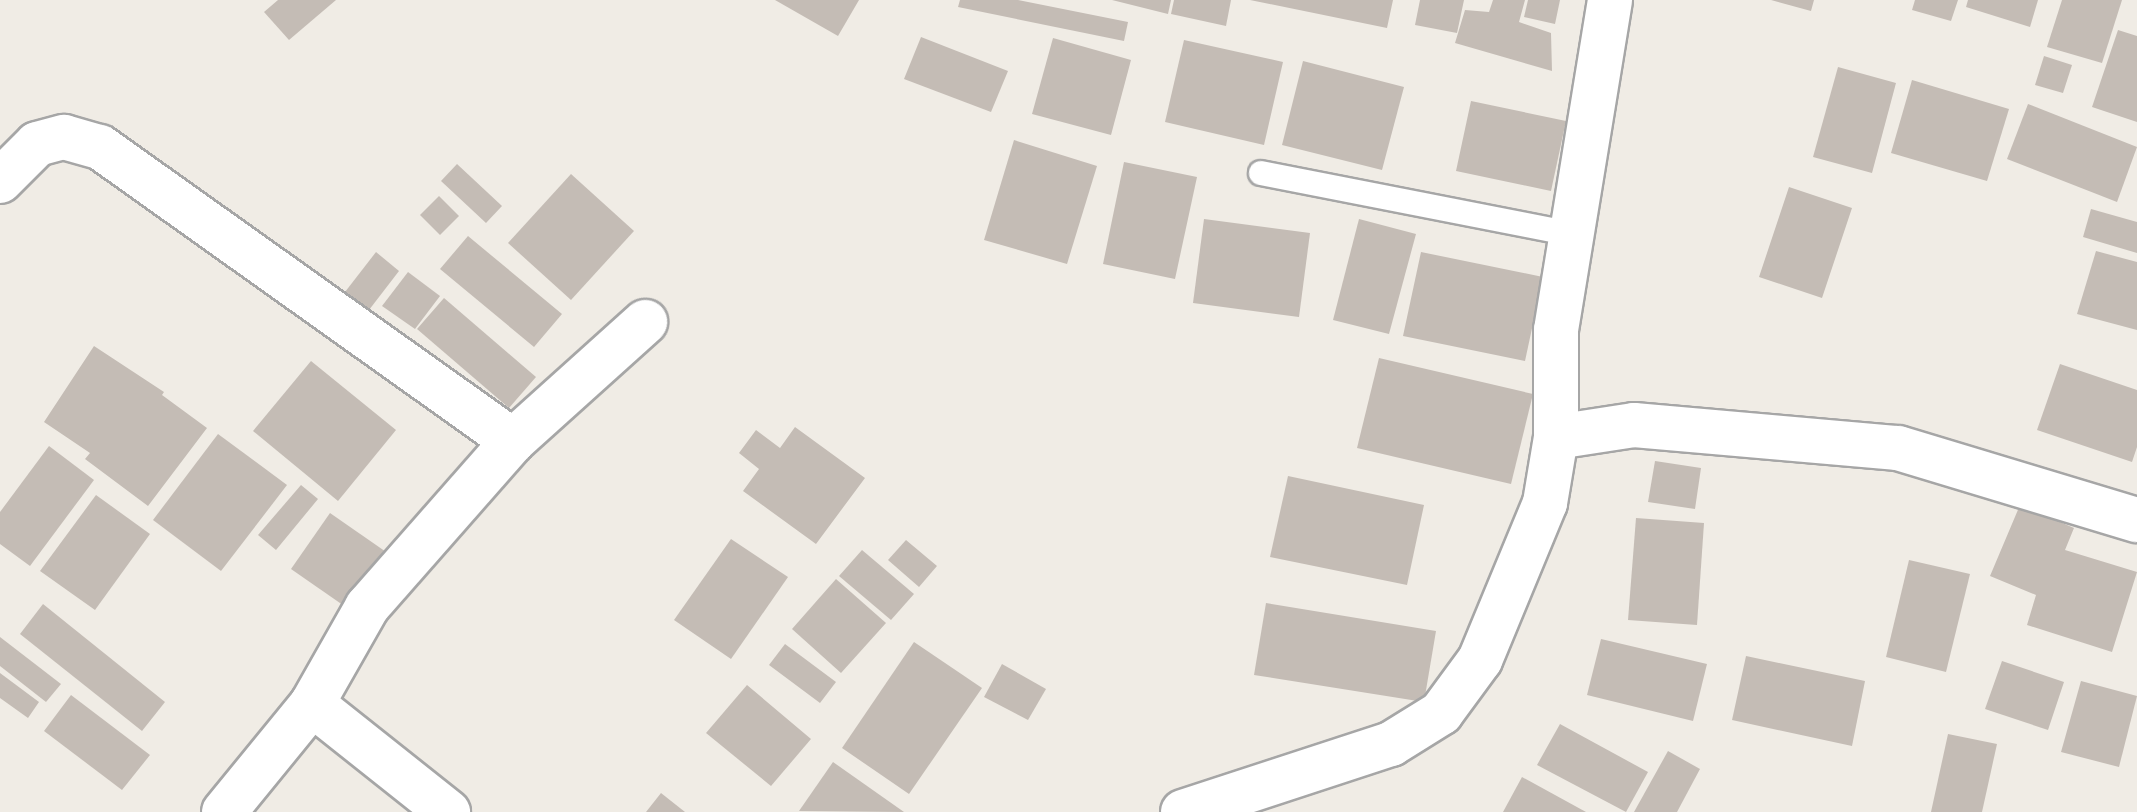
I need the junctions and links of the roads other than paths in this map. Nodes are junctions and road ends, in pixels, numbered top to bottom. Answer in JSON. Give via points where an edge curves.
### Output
{"nodes":[{"id":1,"x":1610,"y":0,"type":"edge"},
{"id":2,"x":1261,"y":173,"type":"dead end"},
{"id":3,"x":0,"y":181,"type":"edge"},
{"id":4,"x":1572,"y":234,"type":"junction"},
{"id":5,"x":645,"y":322,"type":"dead end"},
{"id":6,"x":1556,"y":437,"type":"junction"},
{"id":7,"x":513,"y":441,"type":"junction"},
{"id":8,"x":2137,"y":520,"type":"edge"},
{"id":9,"x":312,"y":704,"type":"junction"},
{"id":10,"x":224,"y":812,"type":"edge"},
{"id":11,"x":448,"y":812,"type":"edge"},
{"id":12,"x":1183,"y":812,"type":"edge"}],
"edges":[{"from":1,"to":4,"type":"street"},
{"from":2,"to":4,"type":"lane"},
{"from":3,"to":7,"type":"street","via":[[37,144],[64,137],[100,147]]},
{"from":4,"to":6,"type":"street","via":[[1556,330]]},
{"from":5,"to":7,"type":"street"},
{"from":6,"to":8,"type":"street","via":[[1634,425],[1898,448]]},
{"from":6,"to":12,"type":"street","via":[[1545,503],[1513,584],[1480,660],[1441,713],[1391,744]]},
{"from":7,"to":9,"type":"street","via":[[367,607]]},
{"from":9,"to":10,"type":"street"},
{"from":9,"to":11,"type":"street"}]}
